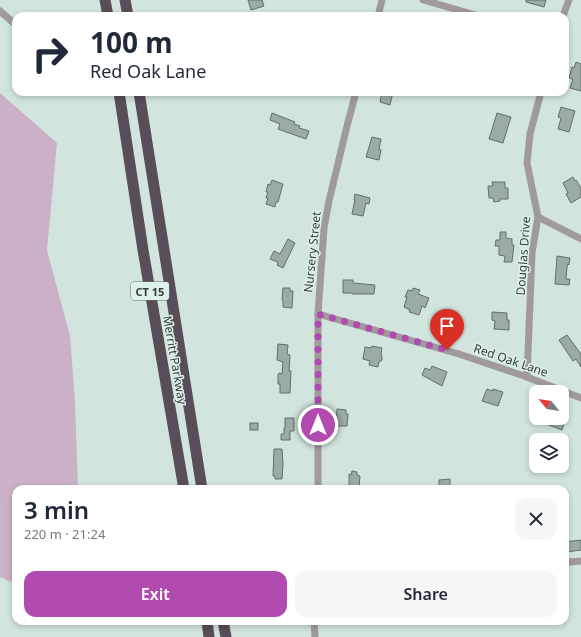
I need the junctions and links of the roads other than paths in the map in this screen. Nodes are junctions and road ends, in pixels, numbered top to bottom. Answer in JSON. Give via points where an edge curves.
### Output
{"nodes":[{"id":1,"x":105,"y":0,"type":"edge"},
{"id":2,"x":125,"y":0,"type":"edge"},
{"id":3,"x":382,"y":0,"type":"edge"},
{"id":4,"x":423,"y":0,"type":"edge"},
{"id":5,"x":569,"y":0,"type":"edge"},
{"id":6,"x":0,"y":11,"type":"edge"},
{"id":7,"x":107,"y":12,"type":"edge"},
{"id":8,"x":127,"y":12,"type":"edge"},
{"id":9,"x":379,"y":12,"type":"edge"},
{"id":10,"x":465,"y":12,"type":"edge"},
{"id":11,"x":564,"y":12,"type":"edge"},
{"id":12,"x":12,"y":22,"type":"edge"},
{"id":13,"x":120,"y":96,"type":"edge"},
{"id":14,"x":140,"y":96,"type":"edge"},
{"id":15,"x":355,"y":96,"type":"edge"},
{"id":16,"x":540,"y":96,"type":"edge"},
{"id":17,"x":538,"y":217,"type":"junction"},
{"id":18,"x":581,"y":239,"type":"edge"},
{"id":19,"x":318,"y":314,"type":"junction"},
{"id":20,"x":527,"y":377,"type":"junction"},
{"id":21,"x":581,"y":398,"type":"edge"},
{"id":22,"x":183,"y":485,"type":"edge"},
{"id":23,"x":201,"y":485,"type":"edge"},
{"id":24,"x":318,"y":485,"type":"edge"},
{"id":25,"x":581,"y":561,"type":"edge"},
{"id":26,"x":569,"y":562,"type":"edge"},
{"id":27,"x":208,"y":625,"type":"edge"},
{"id":28,"x":224,"y":625,"type":"edge"},
{"id":29,"x":314,"y":625,"type":"edge"},
{"id":30,"x":210,"y":637,"type":"edge"},
{"id":31,"x":226,"y":637,"type":"edge"},
{"id":32,"x":315,"y":637,"type":"edge"}],
"edges":[{"from":1,"to":7,"type":"highway"},
{"from":2,"to":8,"type":"highway"},
{"from":3,"to":9,"type":"street"},
{"from":4,"to":10,"type":"street"},
{"from":5,"to":11,"type":"street"},
{"from":6,"to":12,"type":"street"},
{"from":13,"to":22,"type":"highway","name":"Merritt Parkway","number":"CT 15"},
{"from":14,"to":23,"type":"highway","name":"Merritt Parkway","number":"CT 15"},
{"from":15,"to":19,"type":"street","name":"Nursery Street","via":[[324,228]]},
{"from":16,"to":17,"type":"street","name":"Douglas Drive","via":[[530,134],[527,163]]},
{"from":17,"to":18,"type":"street"},
{"from":17,"to":20,"type":"street","name":"Douglas Drive","via":[[532,253]]},
{"from":19,"to":20,"type":"street","name":"Red Oak Lane","via":[[459,354]]},
{"from":19,"to":24,"type":"street","name":"Nursery Street"},
{"from":20,"to":21,"type":"street","name":"Red Oak Lane"},
{"from":25,"to":26,"type":"street"},
{"from":27,"to":30,"type":"highway"},
{"from":28,"to":31,"type":"highway"},
{"from":29,"to":32,"type":"street"}]}
